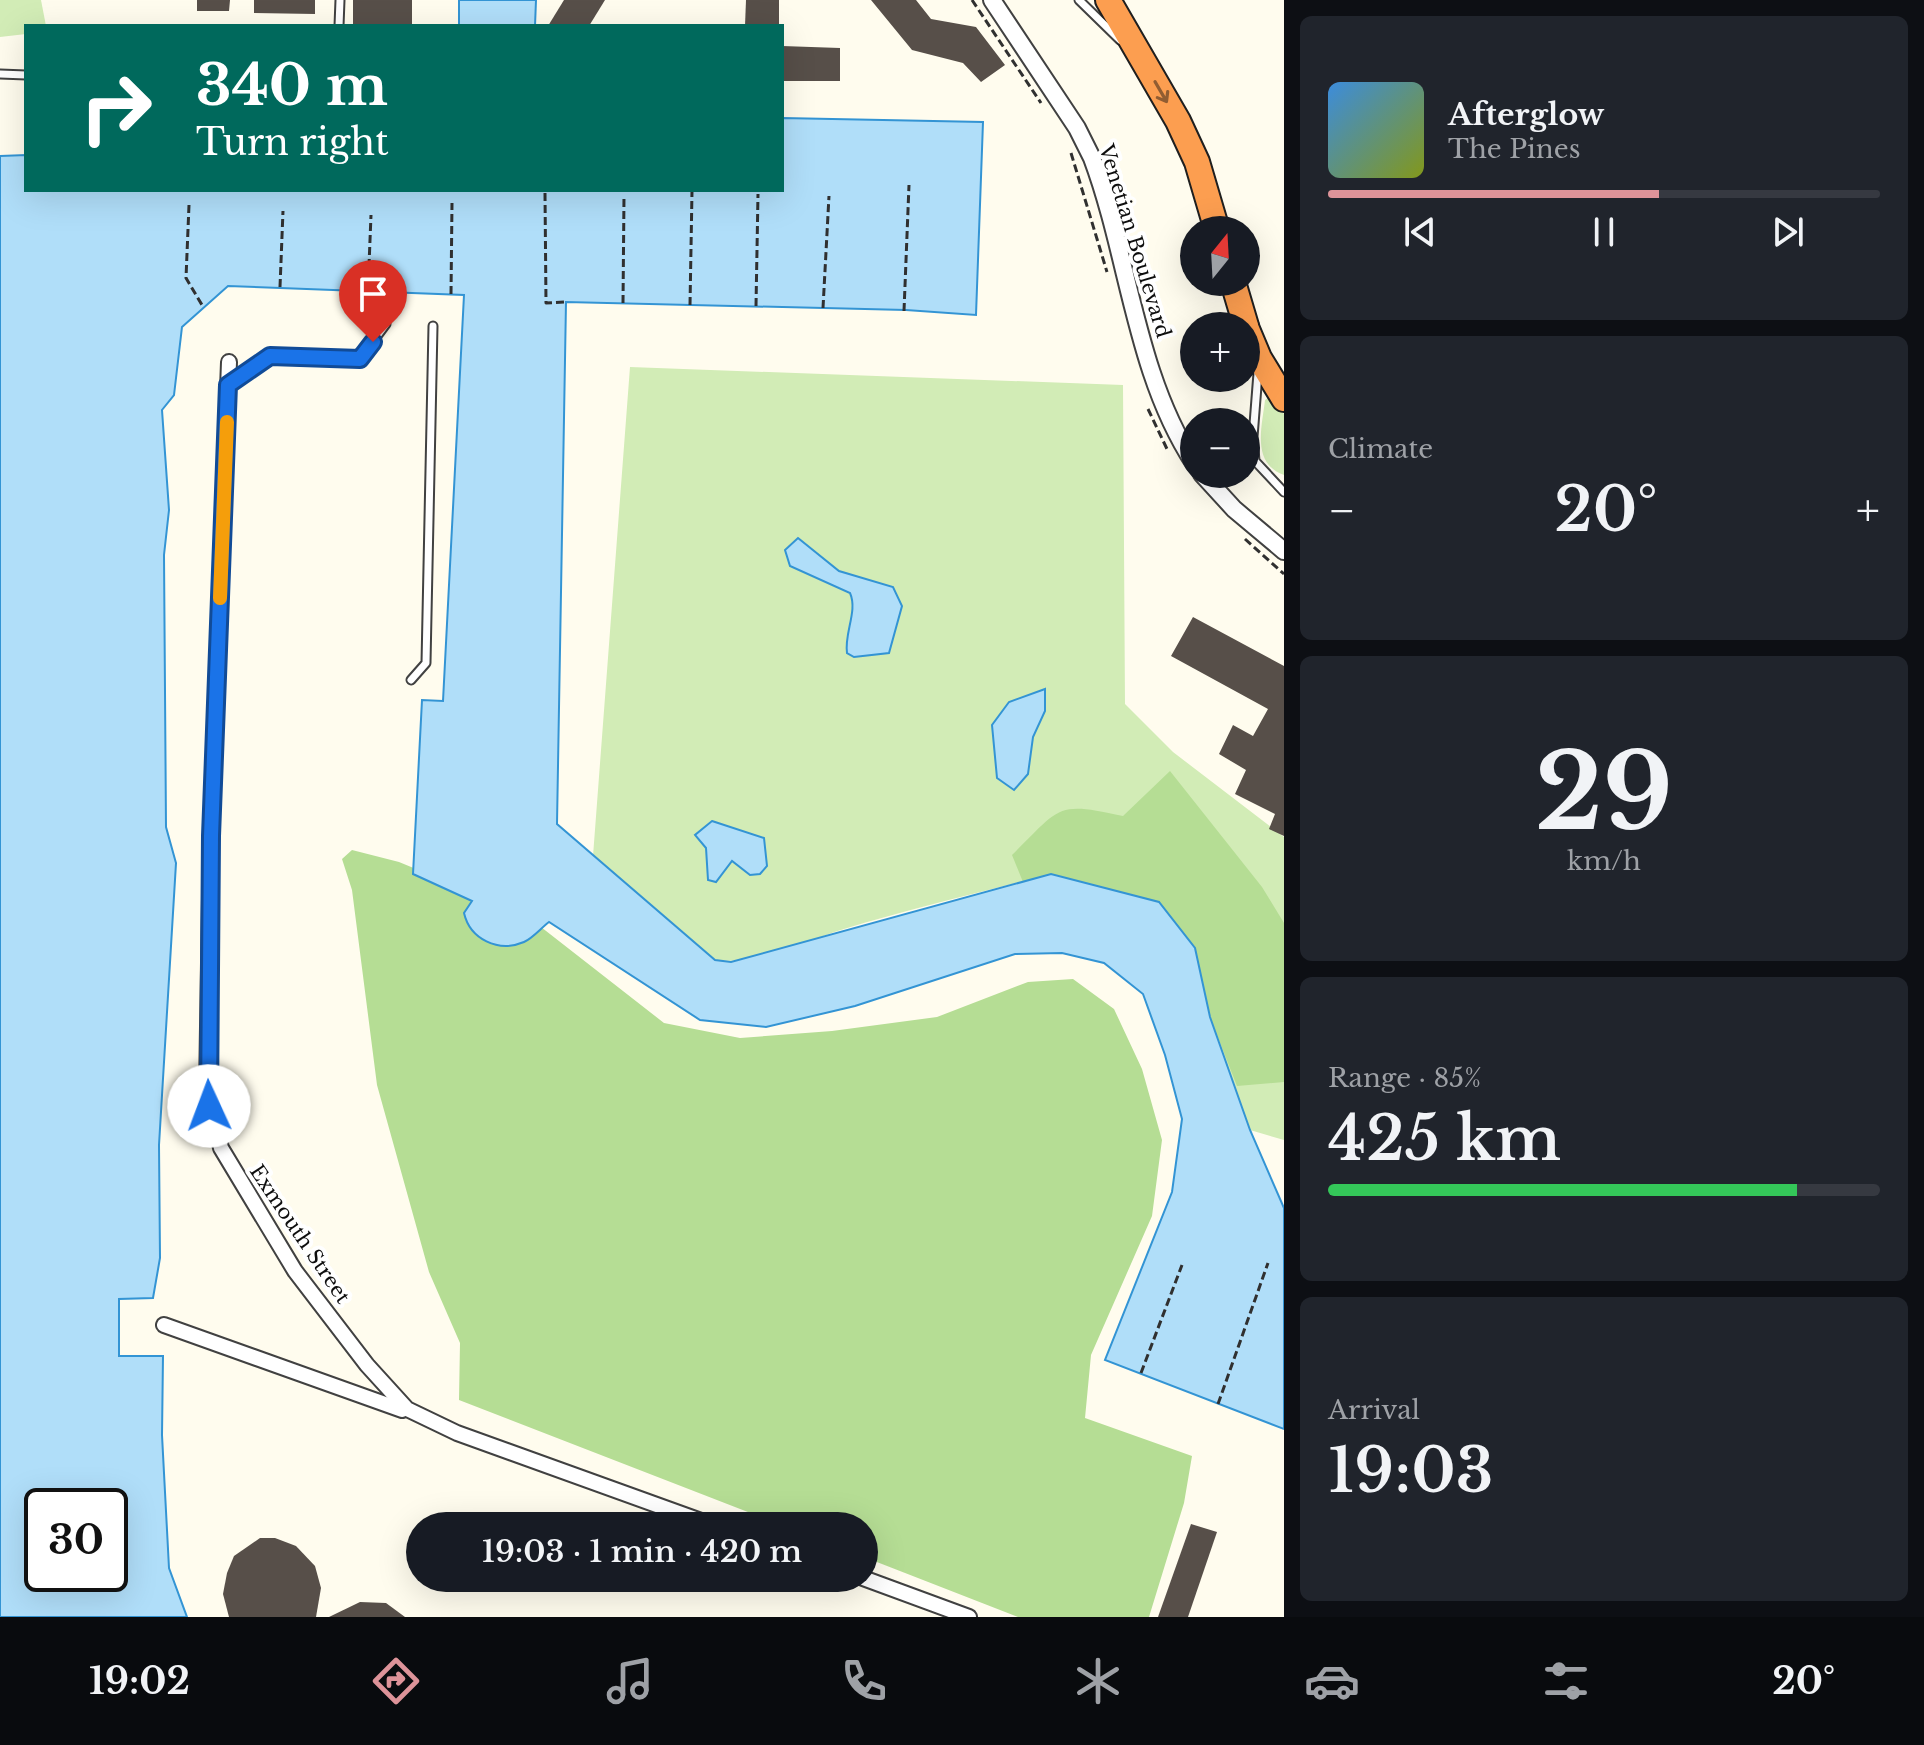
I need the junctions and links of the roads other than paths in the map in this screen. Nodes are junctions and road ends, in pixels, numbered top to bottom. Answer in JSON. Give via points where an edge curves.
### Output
{"nodes":[{"id":1,"x":340,"y":0,"type":"edge"},
{"id":2,"x":992,"y":0,"type":"edge"},
{"id":3,"x":1079,"y":0,"type":"edge"},
{"id":4,"x":1115,"y":6,"type":"edge"},
{"id":5,"x":339,"y":24,"type":"edge"},
{"id":6,"x":1141,"y":57,"type":"junction"},
{"id":7,"x":0,"y":74,"type":"edge"},
{"id":8,"x":24,"y":75,"type":"edge"},
{"id":9,"x":1213,"y":216,"type":"edge"},
{"id":10,"x":386,"y":324,"type":"dead end"},
{"id":11,"x":433,"y":326,"type":"dead end"},
{"id":12,"x":1260,"y":354,"type":"edge"},
{"id":13,"x":229,"y":362,"type":"dead end"},
{"id":14,"x":228,"y":385,"type":"junction"},
{"id":15,"x":1257,"y":392,"type":"edge"},
{"id":16,"x":1284,"y":399,"type":"edge"},
{"id":17,"x":1180,"y":437,"type":"edge"},
{"id":18,"x":1215,"y":488,"type":"edge"},
{"id":19,"x":1284,"y":492,"type":"edge"},
{"id":20,"x":1284,"y":551,"type":"edge"},
{"id":21,"x":411,"y":680,"type":"dead end"},
{"id":22,"x":164,"y":1325,"type":"dead end"},
{"id":23,"x":429,"y":1421,"type":"junction"},
{"id":24,"x":677,"y":1512,"type":"edge"},
{"id":25,"x":878,"y":1584,"type":"edge"},
{"id":26,"x":969,"y":1617,"type":"edge"}],
"edges":[{"from":1,"to":5,"type":"lane"},
{"from":2,"to":17,"type":"street","name":"Venetian Boulevard","via":[[1092,158],[1151,366]]},
{"from":3,"to":6,"type":"lane"},
{"from":4,"to":6,"type":"highway"},
{"from":6,"to":9,"type":"highway","one_way":true,"via":[[1197,162]]},
{"from":7,"to":8,"type":"lane"},
{"from":10,"to":14,"type":"lane","via":[[360,359],[270,356]]},
{"from":11,"to":21,"type":"lane","via":[[426,663]]},
{"from":12,"to":16,"type":"highway"},
{"from":13,"to":14,"type":"street","name":"Exmouth Street"},
{"from":14,"to":23,"type":"street","name":"Exmouth Street","via":[[211,836],[209,1106],[221,1148],[295,1271],[388,1391]]},
{"from":15,"to":19,"type":"lane","via":[[1255,461]]},
{"from":18,"to":20,"type":"street"},
{"from":22,"to":23,"type":"street","name":"Exmouth Street"},
{"from":23,"to":24,"type":"street","name":"Exmouth Street"},
{"from":25,"to":26,"type":"street"}]}
